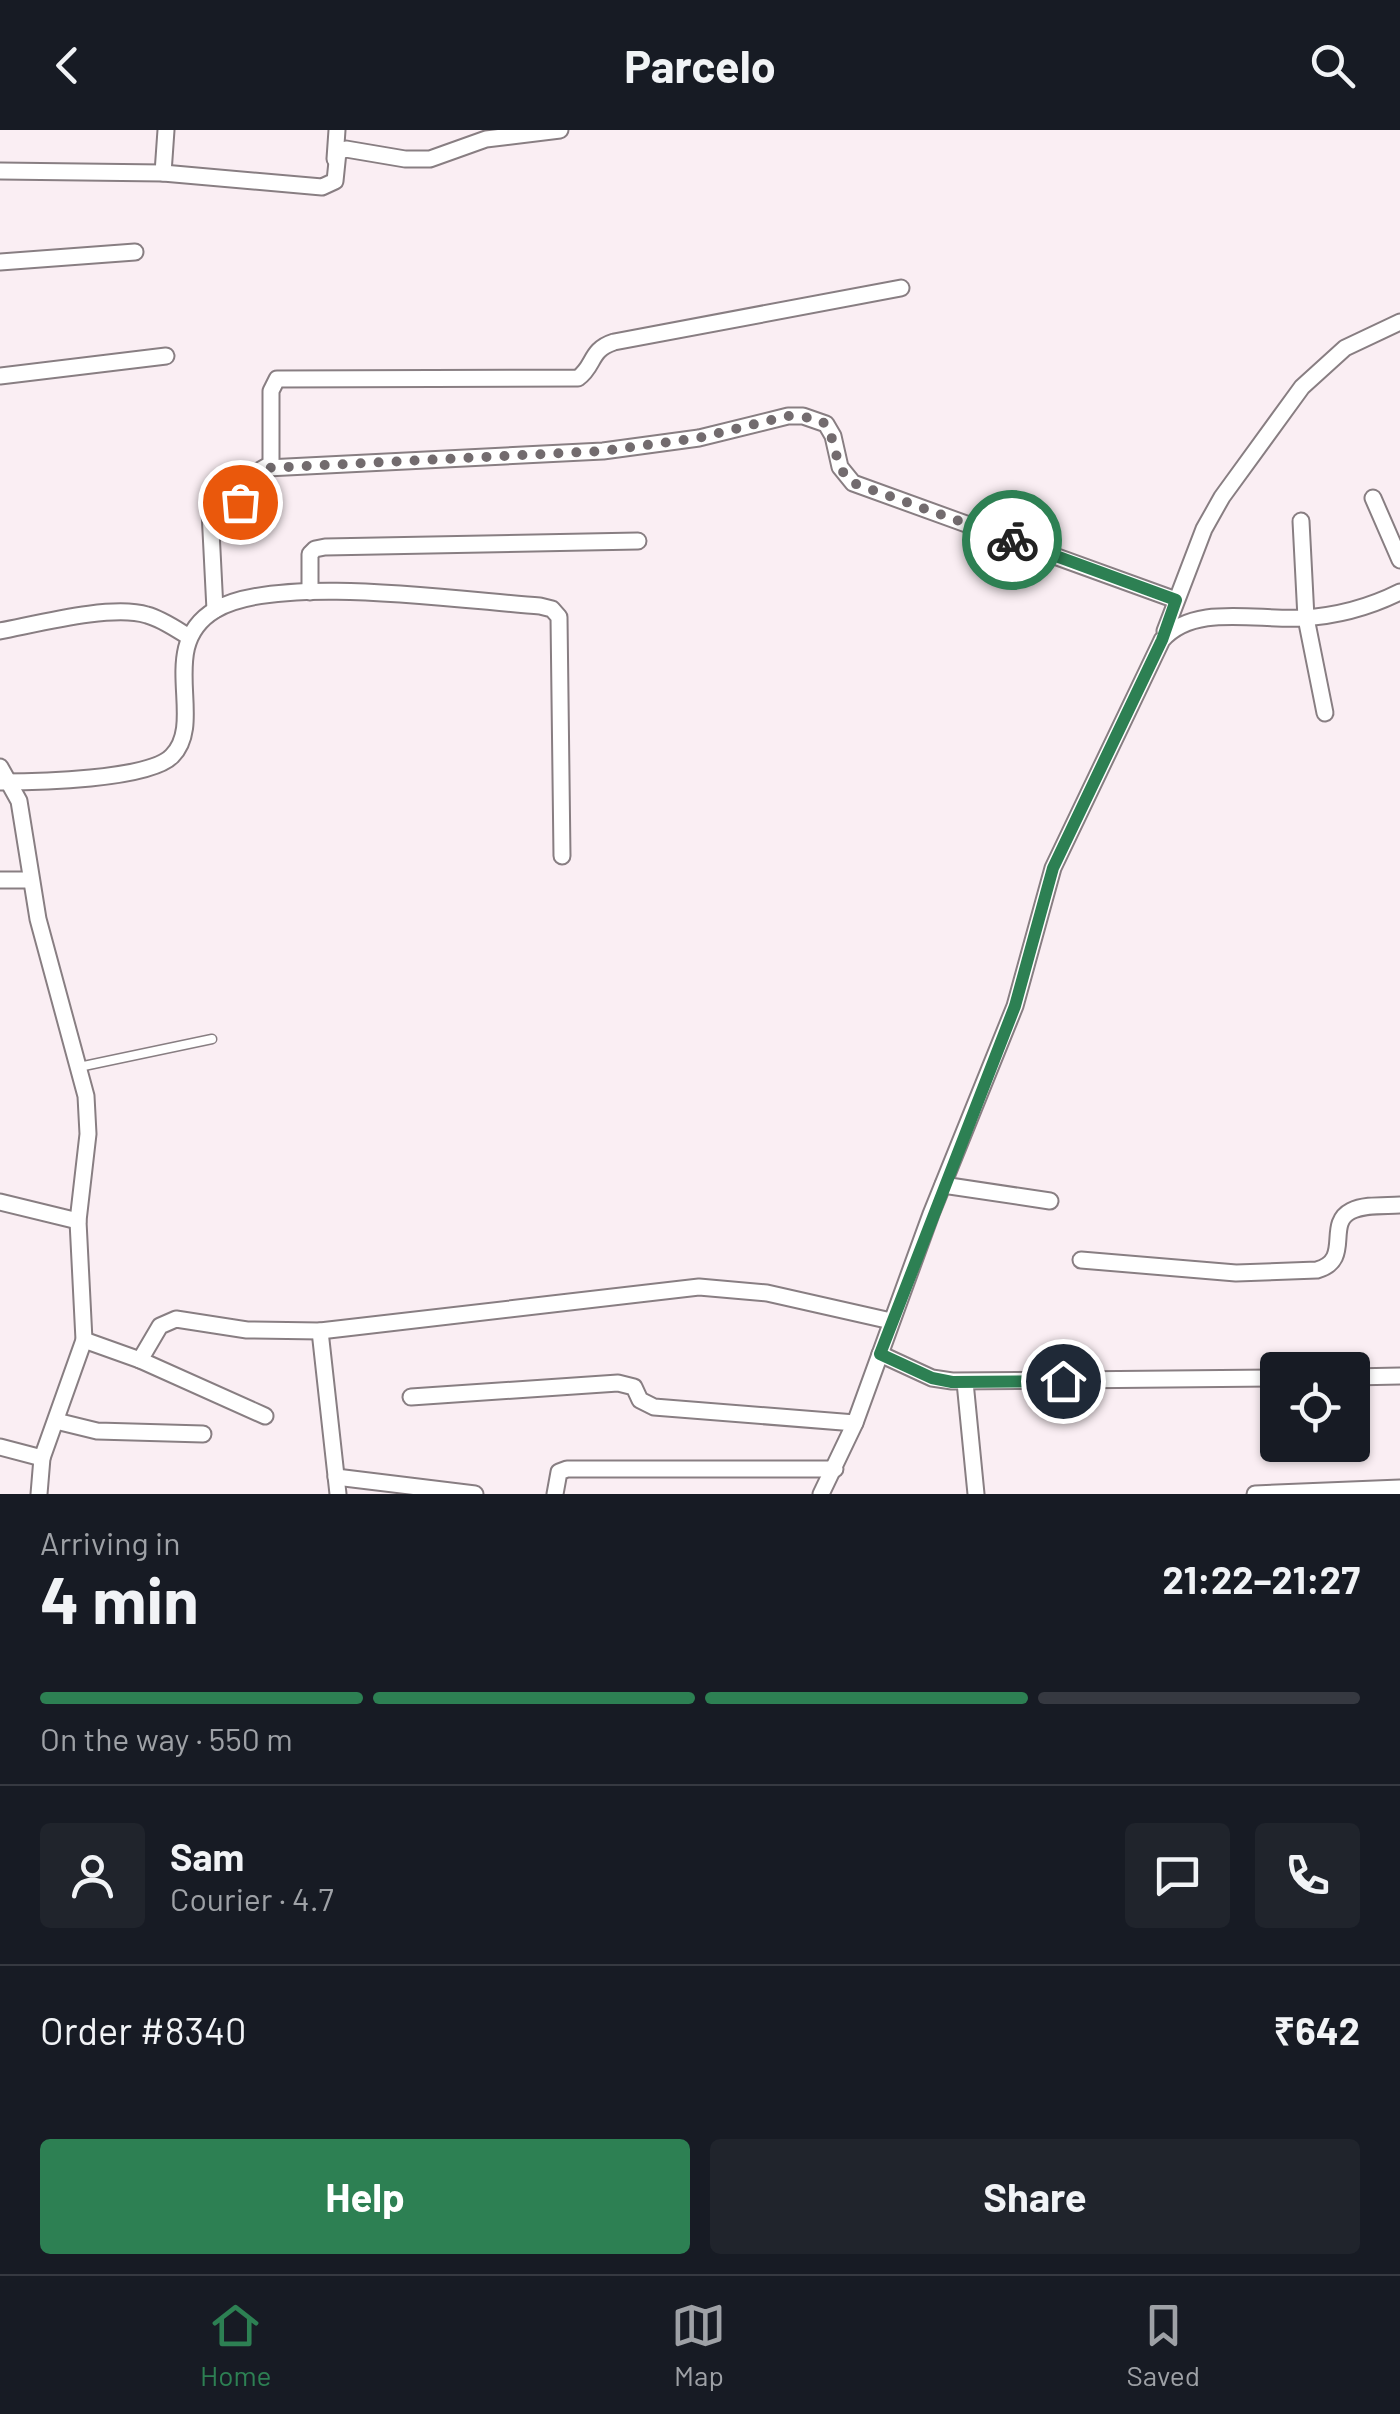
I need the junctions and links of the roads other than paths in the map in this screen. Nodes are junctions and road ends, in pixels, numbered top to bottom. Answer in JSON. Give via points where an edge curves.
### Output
{"nodes":[{"id":1,"x":166,"y":130,"type":"edge"},
{"id":2,"x":336,"y":130,"type":"edge"},
{"id":3,"x":560,"y":130,"type":"edge"},
{"id":4,"x":335,"y":159,"type":"junction"},
{"id":5,"x":0,"y":171,"type":"edge"},
{"id":6,"x":164,"y":173,"type":"junction"},
{"id":7,"x":135,"y":252,"type":"dead end"},
{"id":8,"x":0,"y":262,"type":"edge"},
{"id":9,"x":901,"y":288,"type":"dead end"},
{"id":10,"x":1400,"y":322,"type":"edge"},
{"id":11,"x":166,"y":356,"type":"dead end"},
{"id":12,"x":0,"y":376,"type":"edge"},
{"id":13,"x":267,"y":468,"type":"junction"},
{"id":14,"x":1373,"y":498,"type":"dead end"},
{"id":15,"x":1300,"y":521,"type":"dead end"},
{"id":16,"x":638,"y":541,"type":"dead end"},
{"id":17,"x":1400,"y":560,"type":"edge"},
{"id":18,"x":310,"y":592,"type":"junction"},
{"id":19,"x":1400,"y":592,"type":"edge"},
{"id":20,"x":1176,"y":600,"type":"junction"},
{"id":21,"x":215,"y":610,"type":"junction"},
{"id":22,"x":1306,"y":618,"type":"junction"},
{"id":23,"x":0,"y":631,"type":"edge"},
{"id":24,"x":189,"y":637,"type":"junction"},
{"id":25,"x":1162,"y":640,"type":"junction"},
{"id":26,"x":1324,"y":713,"type":"dead end"},
{"id":27,"x":0,"y":766,"type":"edge"},
{"id":28,"x":5,"y":782,"type":"edge"},
{"id":29,"x":562,"y":856,"type":"dead end"},
{"id":30,"x":0,"y":880,"type":"edge"},
{"id":31,"x":30,"y":880,"type":"junction"},
{"id":32,"x":212,"y":1039,"type":"dead end"},
{"id":33,"x":78,"y":1066,"type":"junction"},
{"id":34,"x":943,"y":1185,"type":"junction"},
{"id":35,"x":1050,"y":1201,"type":"dead end"},
{"id":36,"x":0,"y":1202,"type":"edge"},
{"id":37,"x":1400,"y":1205,"type":"edge"},
{"id":38,"x":78,"y":1221,"type":"junction"},
{"id":39,"x":1081,"y":1260,"type":"dead end"},
{"id":40,"x":892,"y":1320,"type":"junction"},
{"id":41,"x":320,"y":1330,"type":"junction"},
{"id":42,"x":84,"y":1340,"type":"junction"},
{"id":43,"x":880,"y":1354,"type":"junction"},
{"id":44,"x":140,"y":1360,"type":"junction"},
{"id":45,"x":1400,"y":1376,"type":"edge"},
{"id":46,"x":1370,"y":1377,"type":"edge"},
{"id":47,"x":1260,"y":1378,"type":"edge"},
{"id":48,"x":965,"y":1382,"type":"junction"},
{"id":49,"x":412,"y":1397,"type":"dead end"},
{"id":50,"x":264,"y":1416,"type":"dead end"},
{"id":51,"x":56,"y":1421,"type":"junction"},
{"id":52,"x":855,"y":1423,"type":"junction"},
{"id":53,"x":203,"y":1434,"type":"dead end"},
{"id":54,"x":0,"y":1448,"type":"edge"},
{"id":55,"x":42,"y":1458,"type":"junction"},
{"id":56,"x":835,"y":1469,"type":"junction"},
{"id":57,"x":337,"y":1486,"type":"edge"},
{"id":58,"x":1400,"y":1488,"type":"edge"},
{"id":59,"x":39,"y":1494,"type":"edge"},
{"id":60,"x":476,"y":1494,"type":"edge"},
{"id":61,"x":555,"y":1494,"type":"edge"},
{"id":62,"x":821,"y":1494,"type":"edge"},
{"id":63,"x":976,"y":1494,"type":"edge"},
{"id":64,"x":1255,"y":1494,"type":"edge"}],
"edges":[{"from":1,"to":6,"type":"street"},
{"from":2,"to":4,"type":"street"},
{"from":3,"to":4,"type":"street","via":[[486,140],[430,160],[346,149]]},
{"from":4,"to":6,"type":"street","via":[[335,181],[322,187]]},
{"from":5,"to":6,"type":"street"},
{"from":7,"to":8,"type":"street"},
{"from":9,"to":13,"type":"street","via":[[614,342],[596,352],[578,378],[276,379]]},
{"from":10,"to":20,"type":"street","via":[[1346,348],[1302,388],[1222,497]]},
{"from":11,"to":12,"type":"street"},
{"from":13,"to":20,"type":"street","via":[[603,451],[803,416],[826,424],[840,467],[853,483]]},
{"from":13,"to":21,"type":"street","via":[[250,476],[247,500],[219,503],[210,511]]},
{"from":14,"to":17,"type":"street"},
{"from":15,"to":22,"type":"street"},
{"from":16,"to":18,"type":"street","via":[[326,546],[310,554]]},
{"from":18,"to":21,"type":"street","via":[[243,597]]},
{"from":18,"to":29,"type":"street","via":[[552,609],[559,617]]},
{"from":19,"to":22,"type":"street"},
{"from":20,"to":25,"type":"street"},
{"from":21,"to":24,"type":"street"},
{"from":22,"to":25,"type":"street","via":[[1197,618],[1174,626]]},
{"from":22,"to":26,"type":"street"},
{"from":23,"to":24,"type":"street","via":[[129,612],[152,616]]},
{"from":24,"to":28,"type":"street","via":[[183,727],[171,758],[128,774]]},
{"from":25,"to":34,"type":"street","via":[[1053,868],[1015,1006]]},
{"from":27,"to":28,"type":"street"},
{"from":28,"to":31,"type":"street","via":[[19,801]]},
{"from":30,"to":31,"type":"street"},
{"from":31,"to":33,"type":"street"},
{"from":32,"to":33,"type":"lane"},
{"from":33,"to":38,"type":"street","via":[[88,1134]]},
{"from":34,"to":35,"type":"street"},
{"from":34,"to":40,"type":"street"},
{"from":36,"to":38,"type":"street"},
{"from":37,"to":39,"type":"street","via":[[1349,1212],[1340,1224],[1334,1260],[1317,1270],[1236,1273]]},
{"from":38,"to":42,"type":"street"},
{"from":40,"to":41,"type":"street","via":[[768,1293],[699,1287]]},
{"from":40,"to":43,"type":"street"},
{"from":41,"to":44,"type":"street","via":[[168,1320]]},
{"from":41,"to":57,"type":"street"},
{"from":42,"to":44,"type":"street"},
{"from":42,"to":51,"type":"street"},
{"from":43,"to":48,"type":"street","via":[[932,1378]]},
{"from":43,"to":52,"type":"street"},
{"from":44,"to":50,"type":"street"},
{"from":45,"to":46,"type":"street"},
{"from":47,"to":48,"type":"street"},
{"from":48,"to":63,"type":"street"},
{"from":49,"to":52,"type":"street","via":[[618,1383],[634,1387],[654,1407]]},
{"from":51,"to":53,"type":"street","via":[[97,1431]]},
{"from":51,"to":55,"type":"street"},
{"from":52,"to":56,"type":"street"},
{"from":54,"to":55,"type":"street"},
{"from":55,"to":59,"type":"street"},
{"from":56,"to":61,"type":"street","via":[[566,1469],[556,1478]]},
{"from":56,"to":62,"type":"street"},
{"from":57,"to":60,"type":"street"},
{"from":58,"to":64,"type":"street"}]}
